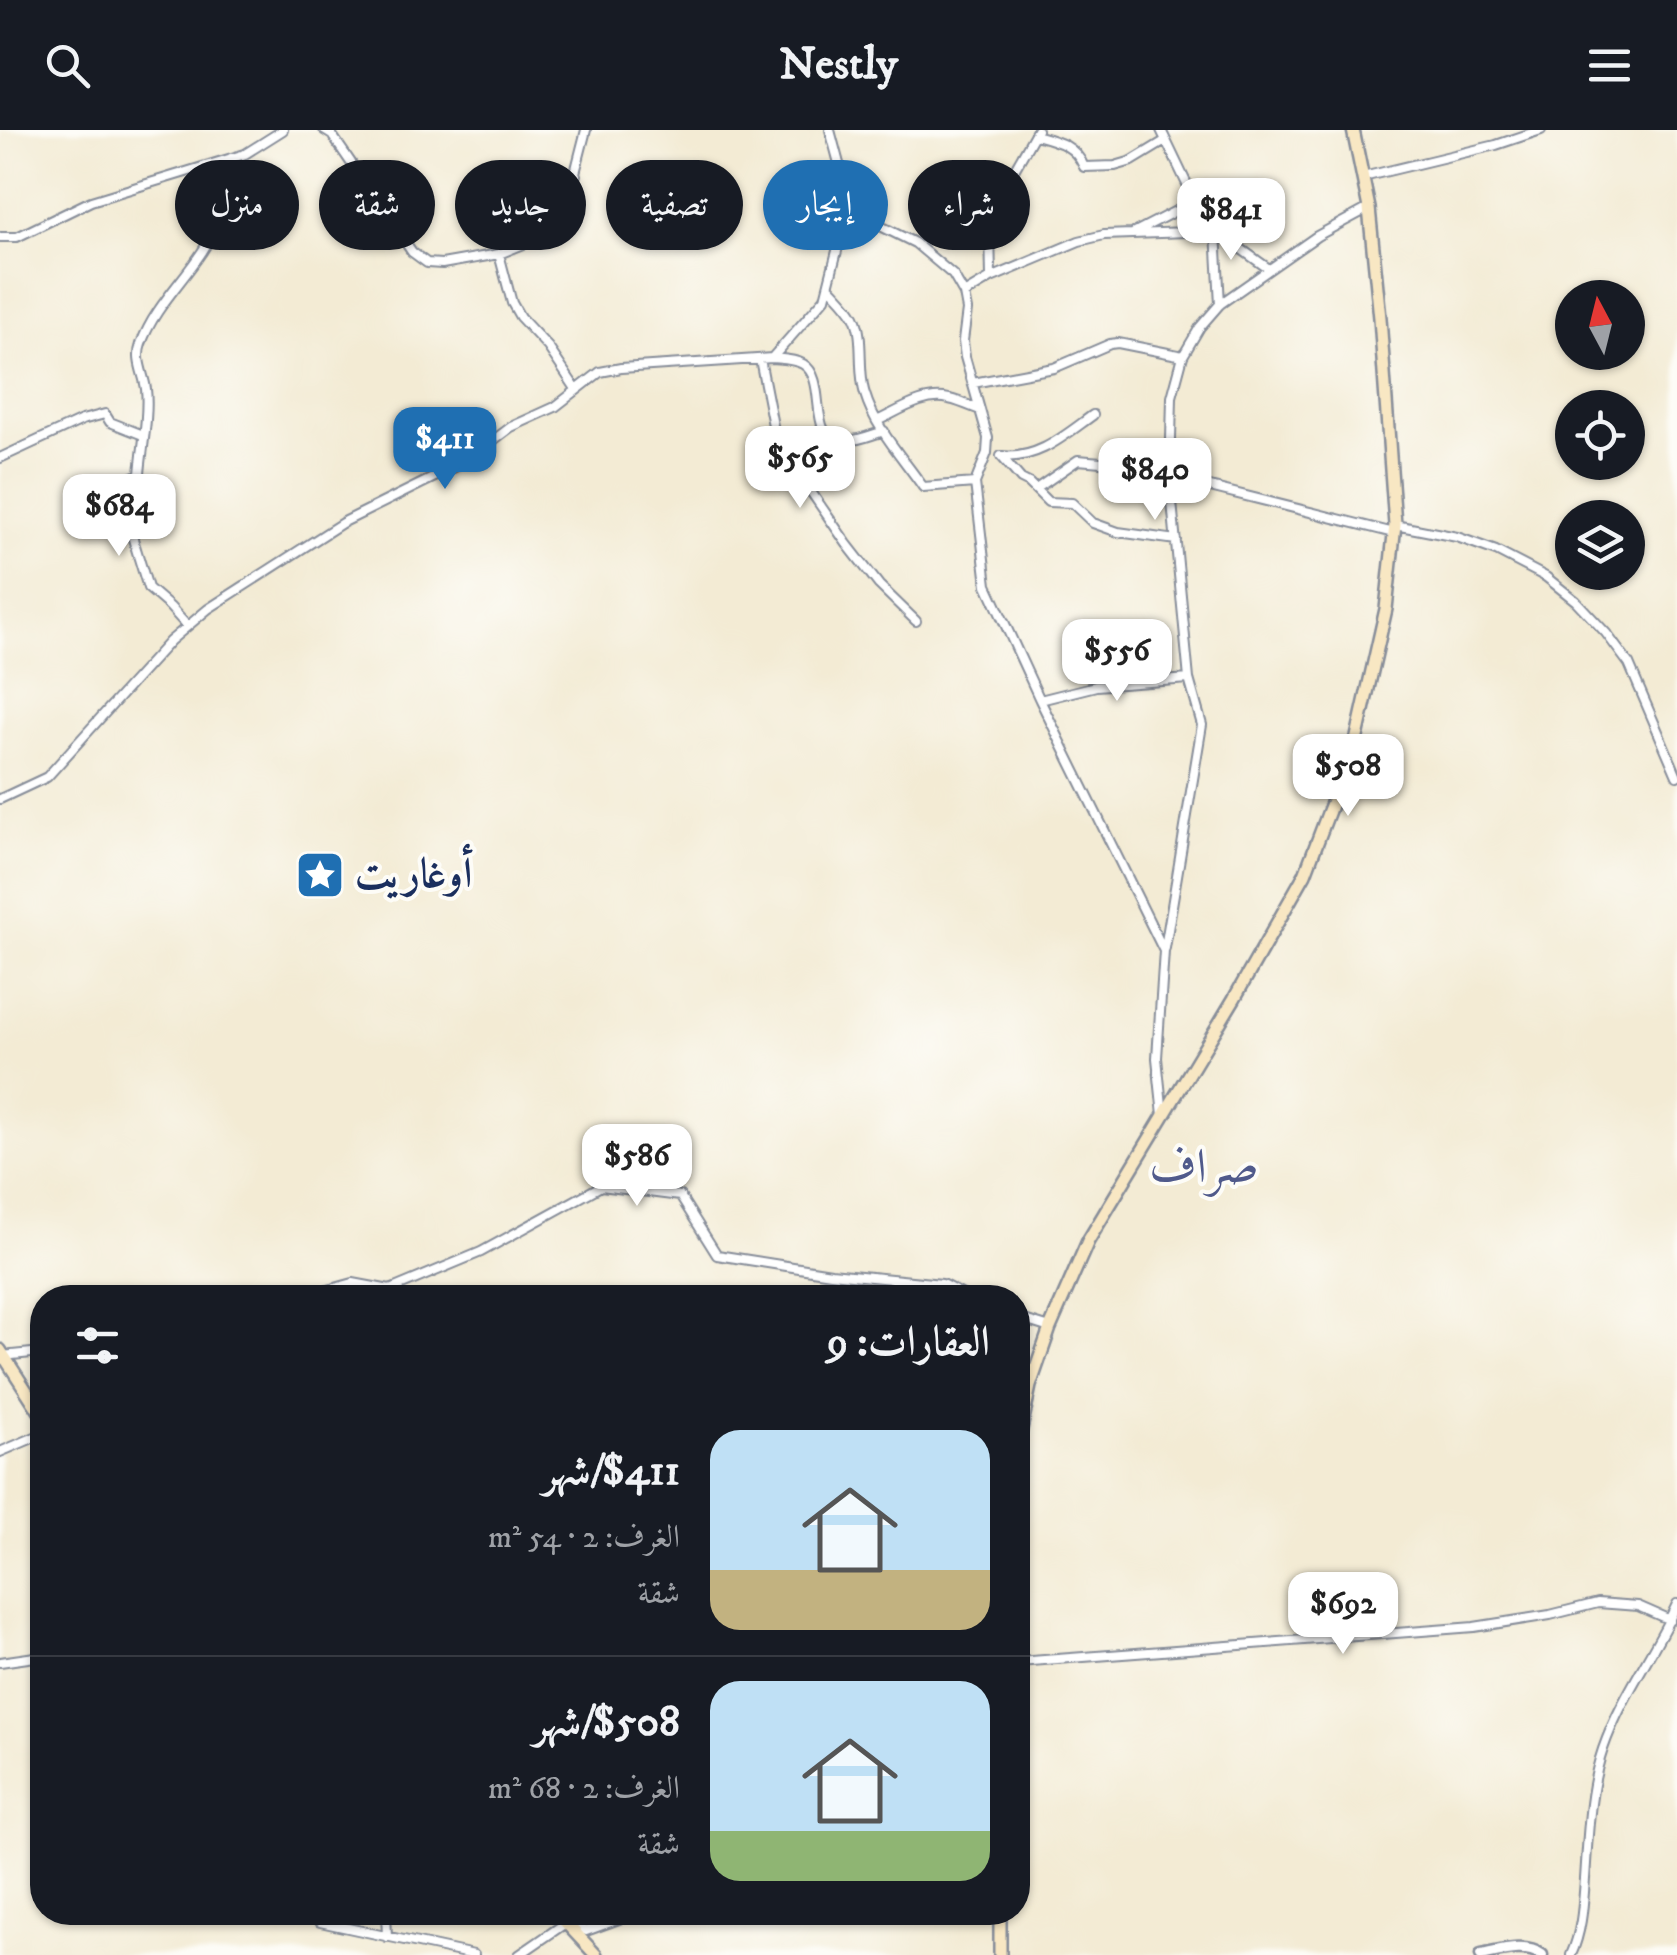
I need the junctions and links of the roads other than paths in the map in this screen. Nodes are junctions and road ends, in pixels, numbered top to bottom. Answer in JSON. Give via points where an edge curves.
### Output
{"nodes":[{"id":1,"x":284,"y":130,"type":"edge"},
{"id":2,"x":324,"y":130,"type":"edge"},
{"id":3,"x":586,"y":130,"type":"edge"},
{"id":4,"x":830,"y":130,"type":"edge"},
{"id":5,"x":1161,"y":130,"type":"edge"},
{"id":6,"x":1353,"y":130,"type":"edge"},
{"id":7,"x":1541,"y":130,"type":"edge"},
{"id":8,"x":1036,"y":132,"type":"edge"},
{"id":9,"x":1165,"y":141,"type":"junction"},
{"id":10,"x":230,"y":158,"type":"junction"},
{"id":11,"x":579,"y":160,"type":"edge"},
{"id":12,"x":838,"y":160,"type":"edge"},
{"id":13,"x":1363,"y":177,"type":"junction"},
{"id":14,"x":1194,"y":201,"type":"junction"},
{"id":15,"x":1369,"y":208,"type":"junction"},
{"id":16,"x":888,"y":230,"type":"edge"},
{"id":17,"x":1216,"y":231,"type":"junction"},
{"id":18,"x":1131,"y":234,"type":"junction"},
{"id":19,"x":0,"y":237,"type":"edge"},
{"id":20,"x":508,"y":250,"type":"edge"},
{"id":21,"x":837,"y":250,"type":"edge"},
{"id":22,"x":498,"y":254,"type":"junction"},
{"id":23,"x":1269,"y":269,"type":"junction"},
{"id":24,"x":991,"y":278,"type":"junction"},
{"id":25,"x":829,"y":286,"type":"junction"},
{"id":26,"x":964,"y":294,"type":"junction"},
{"id":27,"x":1220,"y":304,"type":"junction"},
{"id":28,"x":1183,"y":356,"type":"junction"},
{"id":29,"x":772,"y":358,"type":"junction"},
{"id":30,"x":760,"y":359,"type":"junction"},
{"id":31,"x":973,"y":383,"type":"junction"},
{"id":32,"x":576,"y":389,"type":"junction"},
{"id":33,"x":980,"y":410,"type":"junction"},
{"id":34,"x":1093,"y":415,"type":"dead end"},
{"id":35,"x":877,"y":421,"type":"junction"},
{"id":36,"x":884,"y":431,"type":"junction"},
{"id":37,"x":143,"y":434,"type":"junction"},
{"id":38,"x":988,"y":454,"type":"junction"},
{"id":39,"x":1001,"y":456,"type":"junction"},
{"id":40,"x":0,"y":458,"type":"edge"},
{"id":41,"x":140,"y":474,"type":"junction"},
{"id":42,"x":1170,"y":480,"type":"junction"},
{"id":43,"x":975,"y":482,"type":"junction"},
{"id":44,"x":1036,"y":490,"type":"junction"},
{"id":45,"x":121,"y":492,"type":"junction"},
{"id":46,"x":98,"y":494,"type":"junction"},
{"id":47,"x":85,"y":498,"type":"dead end"},
{"id":48,"x":1394,"y":529,"type":"junction"},
{"id":49,"x":1176,"y":540,"type":"junction"},
{"id":50,"x":916,"y":622,"type":"dead end"},
{"id":51,"x":188,"y":626,"type":"junction"},
{"id":52,"x":1189,"y":679,"type":"junction"},
{"id":53,"x":1040,"y":700,"type":"junction"},
{"id":54,"x":1677,"y":776,"type":"edge"},
{"id":55,"x":0,"y":799,"type":"edge"},
{"id":56,"x":1164,"y":951,"type":"junction"},
{"id":57,"x":1163,"y":1118,"type":"junction"},
{"id":58,"x":402,"y":1285,"type":"edge"},
{"id":59,"x":944,"y":1285,"type":"edge"},
{"id":60,"x":1030,"y":1322,"type":"edge"},
{"id":61,"x":1050,"y":1328,"type":"junction"},
{"id":62,"x":30,"y":1353,"type":"edge"},
{"id":63,"x":1,"y":1354,"type":"edge"},
{"id":64,"x":1030,"y":1386,"type":"edge"},
{"id":65,"x":30,"y":1398,"type":"edge"},
{"id":66,"x":30,"y":1439,"type":"edge"},
{"id":67,"x":0,"y":1452,"type":"edge"},
{"id":68,"x":1677,"y":1604,"type":"edge"},
{"id":69,"x":1670,"y":1620,"type":"junction"},
{"id":70,"x":30,"y":1658,"type":"edge"},
{"id":71,"x":1030,"y":1661,"type":"edge"},
{"id":72,"x":0,"y":1662,"type":"edge"},
{"id":73,"x":333,"y":1925,"type":"edge"},
{"id":74,"x":387,"y":1925,"type":"edge"},
{"id":75,"x":552,"y":1925,"type":"edge"},
{"id":76,"x":568,"y":1925,"type":"edge"},
{"id":77,"x":574,"y":1925,"type":"edge"},
{"id":78,"x":602,"y":1925,"type":"edge"},
{"id":79,"x":1000,"y":1925,"type":"edge"},
{"id":80,"x":387,"y":1937,"type":"junction"},
{"id":81,"x":474,"y":1955,"type":"edge"},
{"id":82,"x":518,"y":1955,"type":"edge"},
{"id":83,"x":596,"y":1955,"type":"edge"},
{"id":84,"x":1000,"y":1955,"type":"edge"},
{"id":85,"x":1481,"y":1955,"type":"edge"},
{"id":86,"x":1542,"y":1955,"type":"edge"},
{"id":87,"x":1572,"y":1955,"type":"edge"}],
"edges":[{"from":1,"to":10,"type":"street"},
{"from":2,"to":22,"type":"street","via":[[412,252],[427,263]]},
{"from":3,"to":11,"type":"street"},
{"from":4,"to":12,"type":"street"},
{"from":5,"to":9,"type":"street"},
{"from":6,"to":13,"type":"main road"},
{"from":7,"to":13,"type":"street"},
{"from":8,"to":9,"type":"street","via":[[1074,149],[1084,167],[1132,161]]},
{"from":8,"to":24,"type":"street","via":[[994,211]]},
{"from":9,"to":14,"type":"street"},
{"from":10,"to":19,"type":"street","via":[[90,200],[17,236]]},
{"from":10,"to":37,"type":"street","via":[[219,219],[139,346],[146,386]]},
{"from":13,"to":15,"type":"main road"},
{"from":14,"to":17,"type":"street"},
{"from":14,"to":18,"type":"street"},
{"from":15,"to":23,"type":"street"},
{"from":15,"to":48,"type":"main road"},
{"from":16,"to":26,"type":"street","via":[[953,275]]},
{"from":17,"to":18,"type":"street"},
{"from":17,"to":23,"type":"street"},
{"from":17,"to":27,"type":"street"},
{"from":18,"to":24,"type":"street","via":[[1079,241]]},
{"from":20,"to":22,"type":"street"},
{"from":21,"to":25,"type":"street"},
{"from":22,"to":32,"type":"street","via":[[512,304]]},
{"from":23,"to":27,"type":"street"},
{"from":24,"to":26,"type":"street"},
{"from":25,"to":29,"type":"street"},
{"from":25,"to":35,"type":"street","via":[[858,326],[864,393]]},
{"from":26,"to":31,"type":"street"},
{"from":27,"to":28,"type":"street"},
{"from":28,"to":31,"type":"street","via":[[1118,343],[1054,368]]},
{"from":28,"to":42,"type":"street","via":[[1172,396]]},
{"from":29,"to":30,"type":"street"},
{"from":29,"to":36,"type":"street","via":[[804,364],[813,373],[821,422],[834,440]]},
{"from":30,"to":32,"type":"street","via":[[621,368],[600,372]]},
{"from":30,"to":50,"type":"street","via":[[776,441],[846,544]]},
{"from":31,"to":33,"type":"street"},
{"from":32,"to":51,"type":"street","via":[[463,463],[342,523]]},
{"from":33,"to":35,"type":"street","via":[[935,398]]},
{"from":33,"to":38,"type":"street"},
{"from":34,"to":39,"type":"street","via":[[1038,452]]},
{"from":35,"to":36,"type":"street"},
{"from":36,"to":43,"type":"street","via":[[923,487]]},
{"from":37,"to":40,"type":"street","via":[[105,414]]},
{"from":37,"to":41,"type":"street"},
{"from":38,"to":39,"type":"street"},
{"from":38,"to":43,"type":"street"},
{"from":39,"to":44,"type":"street"},
{"from":41,"to":45,"type":"street","via":[[140,483]]},
{"from":41,"to":46,"type":"street"},
{"from":42,"to":44,"type":"street","via":[[1078,460]]},
{"from":42,"to":48,"type":"street"},
{"from":42,"to":49,"type":"street"},
{"from":43,"to":53,"type":"street","via":[[987,585]]},
{"from":44,"to":49,"type":"street","via":[[1048,502],[1072,503],[1093,523],[1118,532]]},
{"from":45,"to":46,"type":"street"},
{"from":45,"to":51,"type":"street","via":[[148,588]]},
{"from":46,"to":47,"type":"street"},
{"from":48,"to":54,"type":"street","via":[[1496,551],[1576,601],[1629,664]]},
{"from":48,"to":57,"type":"main road","via":[[1386,609],[1357,736],[1305,874]]},
{"from":49,"to":52,"type":"street"},
{"from":51,"to":55,"type":"street","via":[[47,777]]},
{"from":52,"to":53,"type":"street","via":[[1096,686]]},
{"from":52,"to":56,"type":"street","via":[[1202,724]]},
{"from":53,"to":56,"type":"street"},
{"from":56,"to":57,"type":"street","via":[[1157,1058]]},
{"from":57,"to":61,"type":"main road","via":[[1088,1241]]},
{"from":58,"to":59,"type":"street","via":[[481,1252],[601,1186],[680,1196],[717,1255]]},
{"from":60,"to":61,"type":"street"},
{"from":61,"to":64,"type":"main road"},
{"from":62,"to":63,"type":"street"},
{"from":63,"to":65,"type":"main road"},
{"from":66,"to":67,"type":"street"},
{"from":68,"to":69,"type":"street"},
{"from":69,"to":71,"type":"street","via":[[1638,1606],[1598,1603],[1474,1627]]},
{"from":69,"to":87,"type":"street","via":[[1602,1750]]},
{"from":70,"to":72,"type":"street"},
{"from":73,"to":80,"type":"street"},
{"from":74,"to":80,"type":"street"},
{"from":75,"to":82,"type":"street"},
{"from":76,"to":83,"type":"main road"},
{"from":77,"to":78,"type":"street","via":[[586,1932]]},
{"from":79,"to":84,"type":"main road"},
{"from":80,"to":81,"type":"street"},
{"from":85,"to":86,"type":"street","via":[[1519,1948]]}]}
